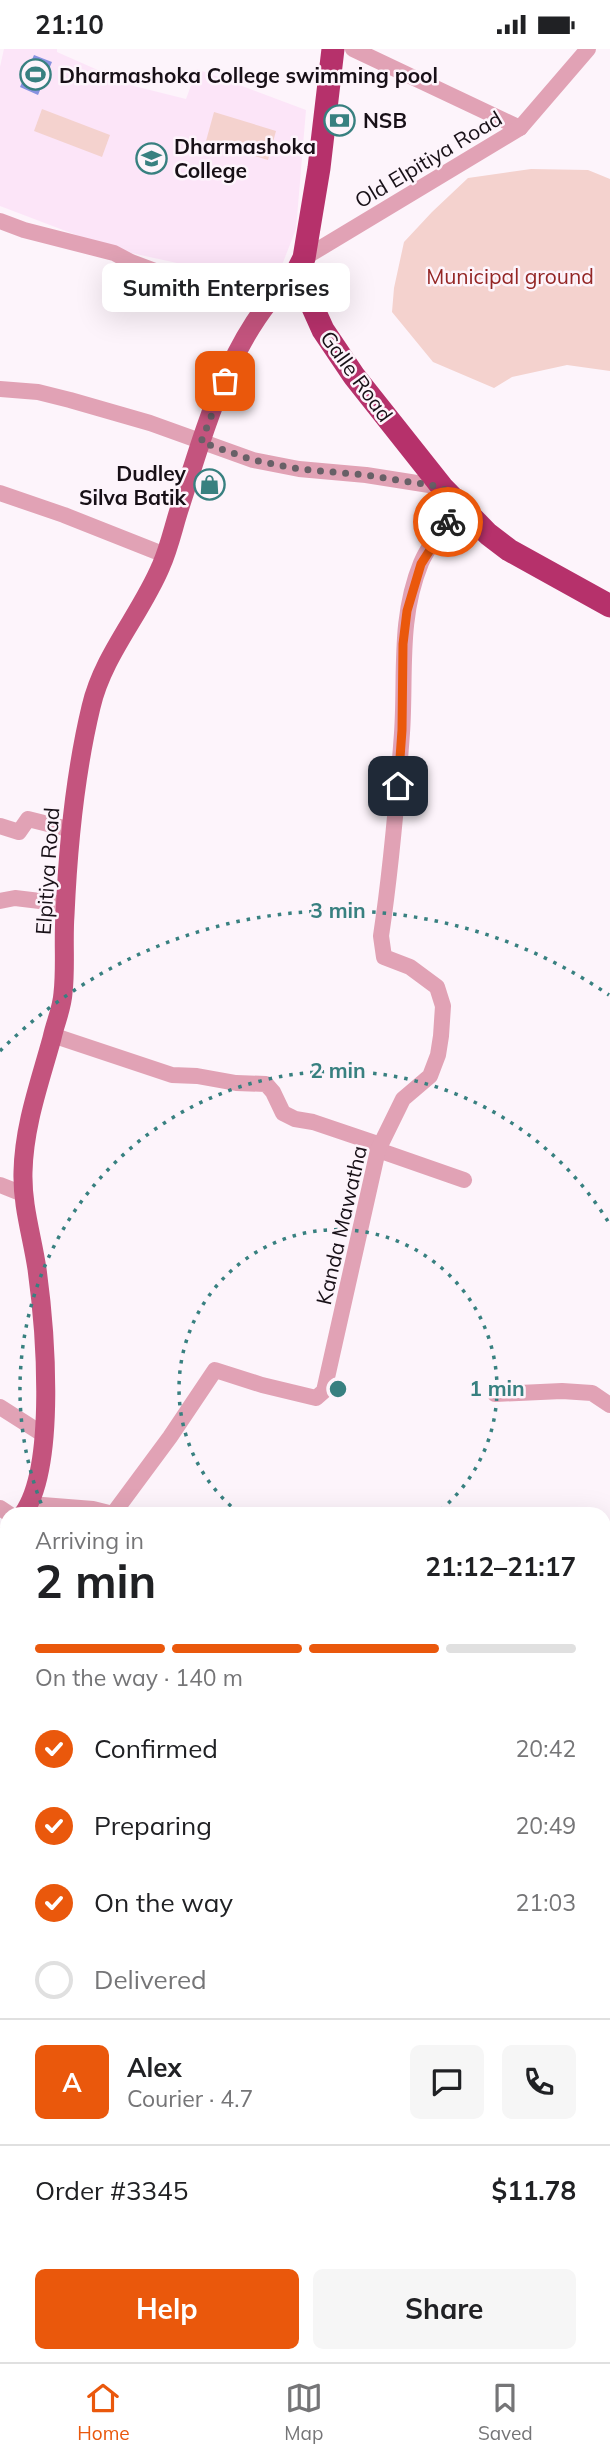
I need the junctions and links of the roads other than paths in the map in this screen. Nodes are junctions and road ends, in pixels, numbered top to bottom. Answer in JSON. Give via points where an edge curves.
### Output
{"nodes":[{"id":1,"x":333,"y":49,"type":"edge"},
{"id":2,"x":353,"y":49,"type":"edge"},
{"id":3,"x":588,"y":49,"type":"edge"},
{"id":4,"x":520,"y":128,"type":"junction"},
{"id":5,"x":0,"y":221,"type":"edge"},
{"id":6,"x":300,"y":265,"type":"junction"},
{"id":7,"x":276,"y":290,"type":"junction"},
{"id":8,"x":0,"y":389,"type":"edge"},
{"id":9,"x":201,"y":442,"type":"junction"},
{"id":10,"x":442,"y":487,"type":"junction"},
{"id":11,"x":0,"y":493,"type":"edge"},
{"id":12,"x":460,"y":506,"type":"junction"},
{"id":13,"x":165,"y":555,"type":"junction"},
{"id":14,"x":610,"y":606,"type":"edge"},
{"id":15,"x":0,"y":826,"type":"edge"},
{"id":16,"x":72,"y":829,"type":"junction"},
{"id":17,"x":0,"y":901,"type":"edge"},
{"id":18,"x":65,"y":904,"type":"junction"},
{"id":19,"x":52,"y":1035,"type":"junction"},
{"id":20,"x":379,"y":1147,"type":"junction"},
{"id":21,"x":464,"y":1179,"type":"dead end"},
{"id":22,"x":0,"y":1185,"type":"edge"},
{"id":23,"x":23,"y":1194,"type":"junction"},
{"id":24,"x":495,"y":1394,"type":"dead end"},
{"id":25,"x":610,"y":1405,"type":"edge"},
{"id":26,"x":0,"y":1407,"type":"edge"},
{"id":27,"x":44,"y":1435,"type":"junction"},
{"id":28,"x":28,"y":1507,"type":"edge"},
{"id":29,"x":118,"y":1507,"type":"edge"}],
"edges":[{"from":1,"to":6,"type":"highway"},
{"from":2,"to":4,"type":"street"},
{"from":3,"to":4,"type":"street","name":"Old Elpitiya Road"},
{"from":4,"to":6,"type":"street","name":"Old Elpitiya Road"},
{"from":5,"to":7,"type":"street","via":[[114,253],[187,283],[229,274]]},
{"from":6,"to":7,"type":"main road","name":"Elpitiya Road"},
{"from":6,"to":10,"type":"highway","name":"Galle Road","via":[[323,330]]},
{"from":7,"to":9,"type":"main road","name":"Elpitiya Road","via":[[245,336]]},
{"from":8,"to":9,"type":"street","via":[[70,400]]},
{"from":9,"to":10,"type":"street","via":[[253,460],[299,469]]},
{"from":9,"to":13,"type":"main road","name":"Elpitiya Road"},
{"from":10,"to":12,"type":"highway","name":"Galle Road"},
{"from":11,"to":13,"type":"street"},
{"from":12,"to":14,"type":"highway","name":"Galle Road","via":[[509,550]]},
{"from":12,"to":20,"type":"street","name":"Kanda Mawatha","via":[[421,564],[407,611],[397,806],[381,936],[384,957],[410,967],[437,987],[443,1006],[441,1036],[430,1076],[403,1099]]},
{"from":13,"to":16,"type":"main road","name":"Elpitiya Road","via":[[138,614],[106,664],[91,704]]},
{"from":15,"to":16,"type":"street","via":[[19,832],[28,819]]},
{"from":16,"to":18,"type":"main road","name":"Elpitiya Road"},
{"from":17,"to":18,"type":"street","via":[[15,898]]},
{"from":18,"to":19,"type":"main road","name":"Elpitiya Road","via":[[63,993]]},
{"from":19,"to":20,"type":"street","via":[[172,1075],[266,1084],[282,1113]]},
{"from":19,"to":23,"type":"main road","name":"Elpitiya Road","via":[[29,1119]]},
{"from":20,"to":21,"type":"street"},
{"from":20,"to":29,"type":"street","name":"Kanda Mawatha","via":[[324,1391],[316,1398],[215,1370]]},
{"from":22,"to":23,"type":"street"},
{"from":23,"to":27,"type":"main road","name":"Elpitiya Road","via":[[43,1314]]},
{"from":24,"to":25,"type":"street","via":[[592,1393]]},
{"from":26,"to":27,"type":"street"},
{"from":27,"to":28,"type":"main road","name":"Elpitiya Road","via":[[38,1484]]}]}
